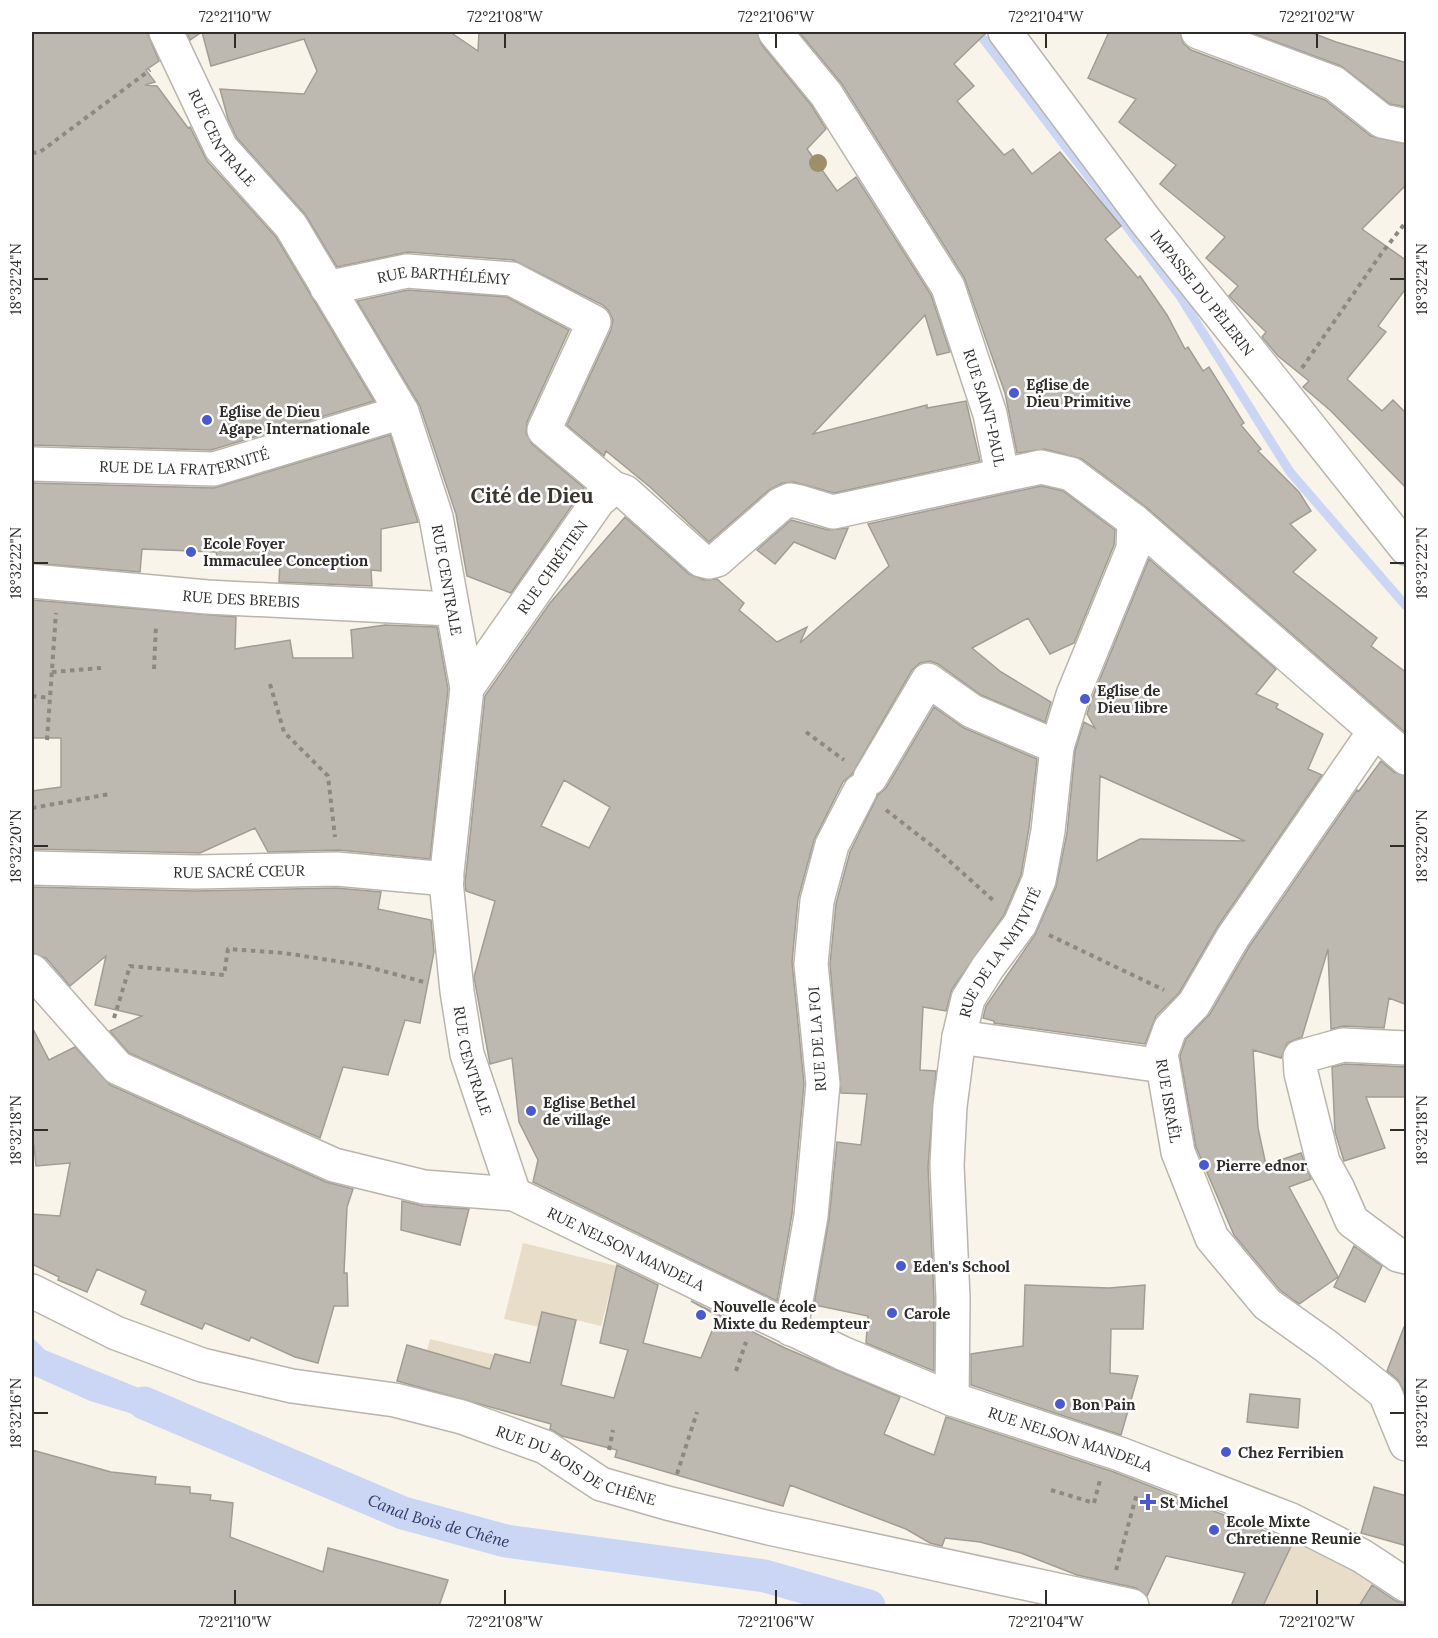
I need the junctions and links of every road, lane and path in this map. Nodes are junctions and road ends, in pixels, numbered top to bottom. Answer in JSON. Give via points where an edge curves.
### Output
{"nodes":[{"id":1,"x":775,"y":32,"type":"edge"},
{"id":2,"x":1005,"y":32,"type":"edge"},
{"id":3,"x":1198,"y":32,"type":"edge"},
{"id":4,"x":179,"y":38,"type":"edge"},
{"id":5,"x":1407,"y":126,"type":"edge"},
{"id":6,"x":32,"y":153,"type":"edge"},
{"id":7,"x":1407,"y":222,"type":"edge"},
{"id":8,"x":327,"y":288,"type":"junction"},
{"id":9,"x":1284,"y":395,"type":"junction"},
{"id":10,"x":402,"y":412,"type":"junction"},
{"id":11,"x":32,"y":465,"type":"edge"},
{"id":12,"x":1002,"y":474,"type":"junction"},
{"id":13,"x":613,"y":488,"type":"junction"},
{"id":14,"x":1134,"y":520,"type":"junction"},
{"id":15,"x":1407,"y":548,"type":"edge"},
{"id":16,"x":45,"y":582,"type":"edge"},
{"id":17,"x":157,"y":592,"type":"junction"},
{"id":18,"x":451,"y":609,"type":"junction"},
{"id":19,"x":101,"y":668,"type":"dead end"},
{"id":20,"x":154,"y":669,"type":"dead end"},
{"id":21,"x":52,"y":672,"type":"junction"},
{"id":22,"x":270,"y":684,"type":"dead end"},
{"id":23,"x":467,"y":688,"type":"junction"},
{"id":24,"x":32,"y":696,"type":"edge"},
{"id":25,"x":50,"y":698,"type":"junction"},
{"id":26,"x":806,"y":732,"type":"dead end"},
{"id":27,"x":1374,"y":732,"type":"junction"},
{"id":28,"x":47,"y":740,"type":"dead end"},
{"id":29,"x":1057,"y":747,"type":"junction"},
{"id":30,"x":1407,"y":758,"type":"edge"},
{"id":31,"x":865,"y":785,"type":"junction"},
{"id":32,"x":110,"y":794,"type":"dead end"},
{"id":33,"x":32,"y":808,"type":"edge"},
{"id":34,"x":32,"y":868,"type":"edge"},
{"id":35,"x":337,"y":869,"type":"junction"},
{"id":36,"x":447,"y":879,"type":"junction"},
{"id":37,"x":1020,"y":924,"type":"junction"},
{"id":38,"x":32,"y":971,"type":"edge"},
{"id":39,"x":457,"y":991,"type":"junction"},
{"id":40,"x":1194,"y":1004,"type":"junction"},
{"id":41,"x":959,"y":1037,"type":"junction"},
{"id":42,"x":1407,"y":1048,"type":"edge"},
{"id":43,"x":104,"y":1053,"type":"junction"},
{"id":44,"x":1163,"y":1066,"type":"junction"},
{"id":45,"x":514,"y":1194,"type":"junction"},
{"id":46,"x":1407,"y":1257,"type":"edge"},
{"id":47,"x":32,"y":1291,"type":"edge"},
{"id":48,"x":791,"y":1329,"type":"junction"},
{"id":49,"x":952,"y":1399,"type":"junction"},
{"id":50,"x":697,"y":1412,"type":"dead end"},
{"id":51,"x":1407,"y":1444,"type":"edge"},
{"id":52,"x":1110,"y":1451,"type":"junction"},
{"id":53,"x":1145,"y":1464,"type":"junction"},
{"id":54,"x":1051,"y":1490,"type":"dead end"},
{"id":55,"x":667,"y":1503,"type":"junction"},
{"id":56,"x":1122,"y":1546,"type":"dead end"},
{"id":57,"x":1407,"y":1585,"type":"edge"},
{"id":58,"x":1132,"y":1606,"type":"edge"}],
"edges":[{"from":1,"to":12,"type":"street","name":"RUE SAINT-PAUL","via":[[826,94],[948,287],[990,414]]},
{"from":2,"to":9,"type":"street","name":"IMPASSE DU PÈLERIN","via":[[1145,220]]},
{"from":3,"to":5,"type":"street","via":[[1334,83],[1382,121]]},
{"from":4,"to":6,"type":"path","via":[[40,152]]},
{"from":4,"to":8,"type":"street","name":"RUE CENTRALE","via":[[221,148],[291,226]]},
{"from":7,"to":9,"type":"path"},
{"from":8,"to":10,"type":"street","name":"RUE CENTRALE"},
{"from":8,"to":13,"type":"street","name":"RUE BARTHÉLÉMY","via":[[407,272],[512,279],[594,322],[544,430]]},
{"from":9,"to":15,"type":"street","name":"IMPASSE DU PÈLERIN"},
{"from":10,"to":11,"type":"street","name":"RUE DE LA FRATERNITÉ","via":[[214,469]]},
{"from":10,"to":18,"type":"street","name":"RUE CENTRALE","via":[[436,517]]},
{"from":12,"to":13,"type":"street","via":[[833,512],[790,500],[717,560],[709,562],[701,560],[625,492]]},
{"from":12,"to":14,"type":"street","name":"RUE SAINT-PAUL","via":[[1041,467],[1071,474]]},
{"from":13,"to":23,"type":"street","name":"RUE CHRÉTIEN","via":[[598,501]]},
{"from":14,"to":27,"type":"street","name":"RUE SAINT-PAUL"},
{"from":14,"to":29,"type":"street","name":"RUE DE LA NATIVITÉ","via":[[1133,549],[1073,695]]},
{"from":16,"to":17,"type":"street","name":"RUE DES BREBIS"},
{"from":16,"to":21,"type":"path"},
{"from":17,"to":18,"type":"street","name":"RUE DES BREBIS"},
{"from":17,"to":20,"type":"path"},
{"from":18,"to":23,"type":"street","name":"RUE CENTRALE"},
{"from":19,"to":21,"type":"path"},
{"from":21,"to":25,"type":"path"},
{"from":22,"to":35,"type":"path","via":[[284,732],[328,776]]},
{"from":23,"to":36,"type":"street","name":"RUE CENTRALE"},
{"from":24,"to":25,"type":"path"},
{"from":25,"to":28,"type":"path"},
{"from":26,"to":31,"type":"path"},
{"from":27,"to":30,"type":"street","name":"RUE SAINT-PAUL"},
{"from":27,"to":40,"type":"street","name":"RUE ISRAËL","via":[[1233,936]]},
{"from":29,"to":31,"type":"street","name":"RUE DE LA FOI","via":[[972,711],[928,680]]},
{"from":29,"to":37,"type":"street","name":"RUE DE LA NATIVITÉ","via":[[1038,880]]},
{"from":31,"to":37,"type":"path"},
{"from":31,"to":48,"type":"street","name":"RUE DE LA FOI","via":[[832,845],[816,901],[811,964],[823,1084],[811,1216]]},
{"from":32,"to":33,"type":"path"},
{"from":34,"to":35,"type":"street","name":"RUE SACRÉ CŒUR","via":[[196,872]]},
{"from":35,"to":36,"type":"street","name":"RUE SACRÉ CŒUR"},
{"from":36,"to":39,"type":"street","name":"RUE CENTRALE"},
{"from":37,"to":40,"type":"path","via":[[1034,927]]},
{"from":37,"to":41,"type":"street","name":"RUE DE LA NATIVITÉ","via":[[968,999]]},
{"from":38,"to":43,"type":"street","name":"RUE NELSON MANDELA"},
{"from":39,"to":43,"type":"path","via":[[361,964],[273,952],[228,949],[224,975],[130,966]]},
{"from":39,"to":45,"type":"street","name":"RUE CENTRALE","via":[[467,1054]]},
{"from":40,"to":44,"type":"street","name":"RUE ISRAËL","via":[[1170,1029],[1161,1054]]},
{"from":41,"to":44,"type":"street"},
{"from":41,"to":49,"type":"street","name":"RUE DE LA NATIVITÉ","via":[[950,1106],[948,1165]]},
{"from":42,"to":46,"type":"street","via":[[1343,1045],[1300,1057],[1323,1162],[1352,1221],[1398,1255]]},
{"from":43,"to":45,"type":"street","name":"RUE NELSON MANDELA","via":[[118,1068],[334,1165],[424,1187]]},
{"from":44,"to":51,"type":"street","name":"RUE ISRAËL","via":[[1178,1152],[1212,1238],[1267,1305],[1385,1393]]},
{"from":45,"to":48,"type":"street","name":"RUE NELSON MANDELA"},
{"from":47,"to":55,"type":"street","name":"RUE DU BOIS DE CHÊNE","via":[[116,1333],[202,1365],[292,1386],[395,1400],[462,1417],[545,1447],[601,1484]]},
{"from":48,"to":49,"type":"street","name":"RUE NELSON MANDELA"},
{"from":49,"to":52,"type":"street","name":"RUE NELSON MANDELA"},
{"from":50,"to":55,"type":"path"},
{"from":52,"to":53,"type":"street","name":"RUE NELSON MANDELA"},
{"from":52,"to":54,"type":"path","via":[[1094,1503]]},
{"from":53,"to":56,"type":"path"},
{"from":53,"to":57,"type":"street","name":"RUE NELSON MANDELA","via":[[1291,1520],[1362,1556]]},
{"from":55,"to":58,"type":"street","name":"RUE DU BOIS DE CHÊNE"}]}
